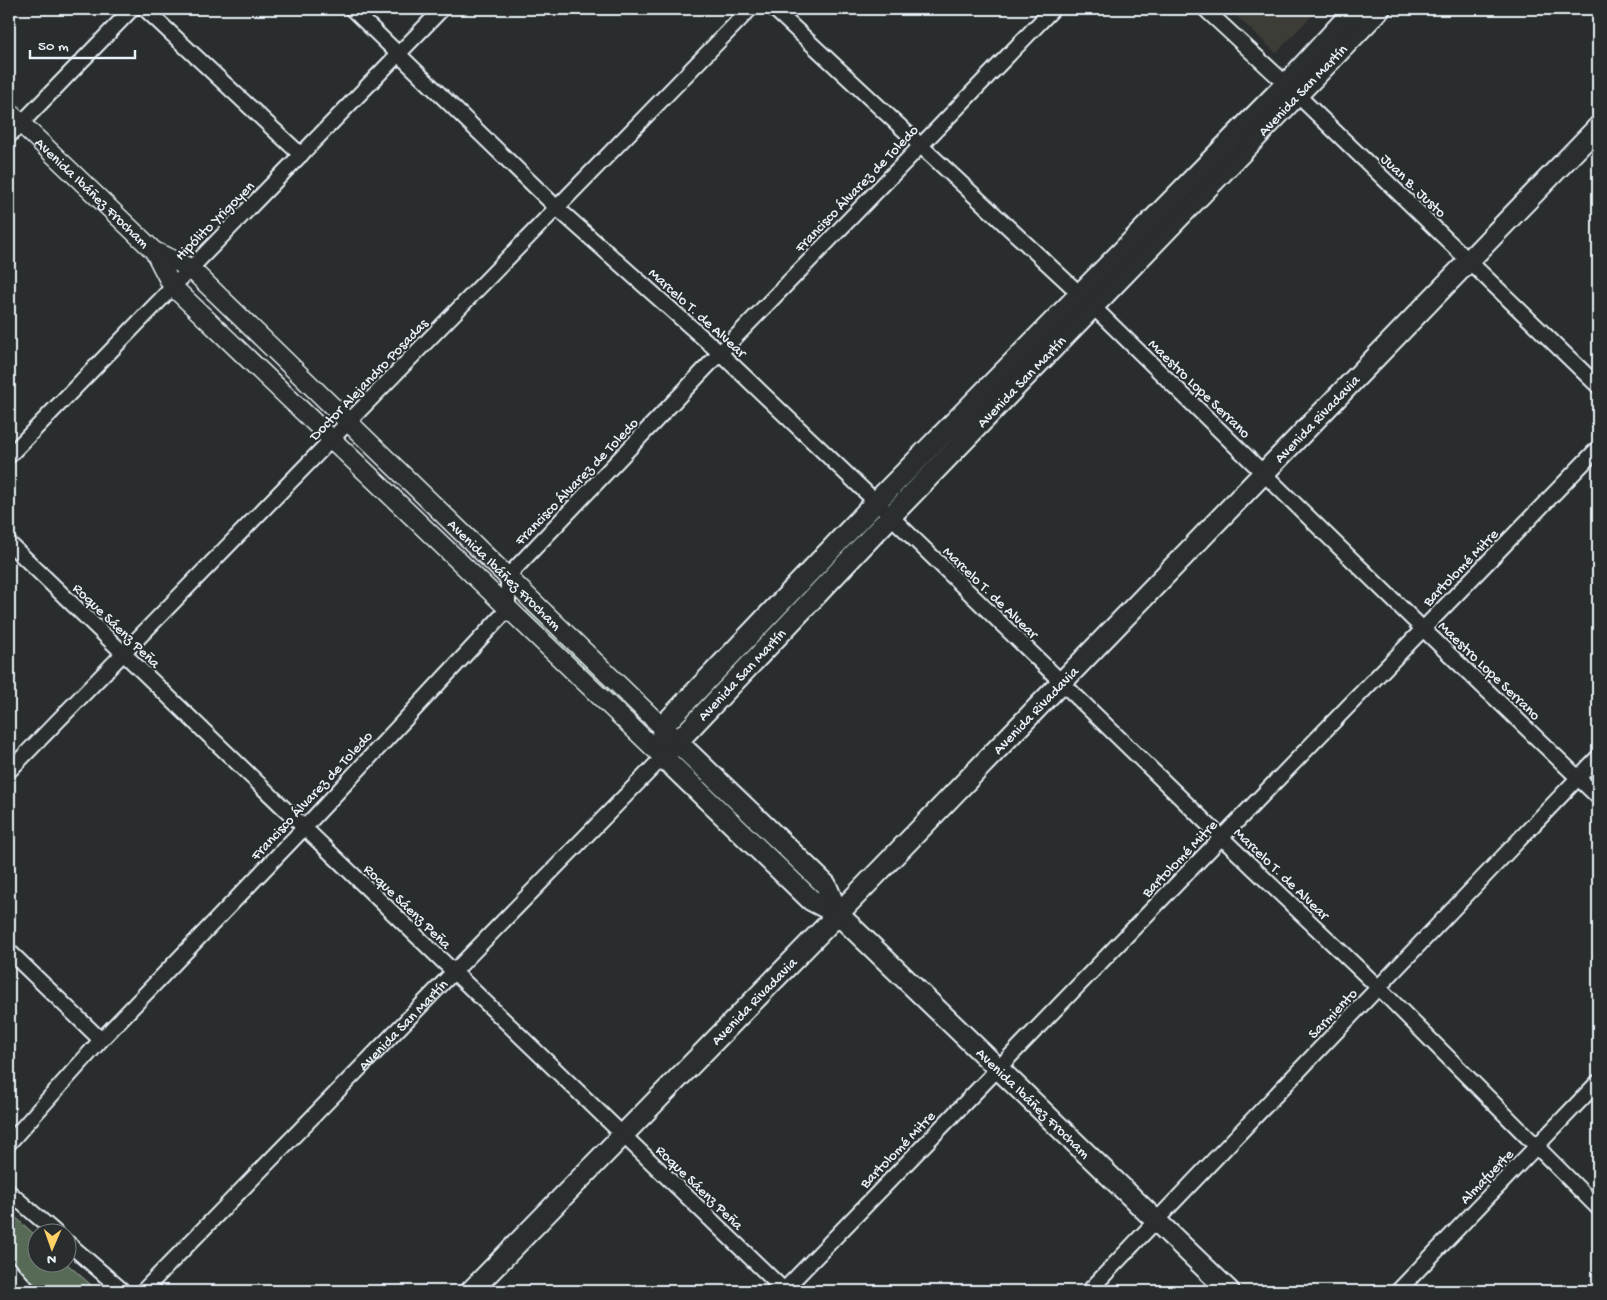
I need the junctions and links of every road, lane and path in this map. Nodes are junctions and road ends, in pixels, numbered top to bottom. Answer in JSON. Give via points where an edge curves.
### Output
{"nodes":[{"id":1,"x":132,"y":9,"type":"edge"},
{"id":2,"x":145,"y":9,"type":"edge"},
{"id":3,"x":352,"y":9,"type":"edge"},
{"id":4,"x":442,"y":9,"type":"edge"},
{"id":5,"x":750,"y":9,"type":"edge"},
{"id":6,"x":774,"y":9,"type":"edge"},
{"id":7,"x":1053,"y":9,"type":"edge"},
{"id":8,"x":1205,"y":9,"type":"edge"},
{"id":9,"x":1355,"y":9,"type":"edge"},
{"id":10,"x":1380,"y":9,"type":"edge"},
{"id":11,"x":398,"y":54,"type":"junction"},
{"id":12,"x":1292,"y":89,"type":"junction"},
{"id":13,"x":13,"y":124,"type":"edge"},
{"id":14,"x":1598,"y":127,"type":"edge"},
{"id":15,"x":920,"y":145,"type":"junction"},
{"id":16,"x":301,"y":155,"type":"junction"},
{"id":17,"x":557,"y":208,"type":"junction"},
{"id":18,"x":154,"y":252,"type":"junction"},
{"id":19,"x":1468,"y":261,"type":"junction"},
{"id":20,"x":190,"y":268,"type":"junction"},
{"id":21,"x":172,"y":286,"type":"junction"},
{"id":22,"x":1086,"y":300,"type":"junction"},
{"id":23,"x":720,"y":353,"type":"junction"},
{"id":24,"x":1598,"y":386,"type":"edge"},
{"id":25,"x":348,"y":422,"type":"junction"},
{"id":26,"x":331,"y":440,"type":"junction"},
{"id":27,"x":1598,"y":448,"type":"edge"},
{"id":28,"x":9,"y":456,"type":"edge"},
{"id":29,"x":1264,"y":474,"type":"junction"},
{"id":30,"x":876,"y":502,"type":"junction"},
{"id":31,"x":891,"y":516,"type":"junction"},
{"id":32,"x":9,"y":543,"type":"edge"},
{"id":33,"x":508,"y":576,"type":"junction"},
{"id":34,"x":508,"y":609,"type":"junction"},
{"id":35,"x":1423,"y":629,"type":"junction"},
{"id":36,"x":123,"y":654,"type":"junction"},
{"id":37,"x":1062,"y":683,"type":"junction"},
{"id":38,"x":662,"y":727,"type":"junction"},
{"id":39,"x":677,"y":742,"type":"junction"},
{"id":40,"x":663,"y":756,"type":"junction"},
{"id":41,"x":1598,"y":757,"type":"edge"},
{"id":42,"x":9,"y":771,"type":"edge"},
{"id":43,"x":1579,"y":777,"type":"junction"},
{"id":44,"x":1598,"y":797,"type":"edge"},
{"id":45,"x":304,"y":828,"type":"junction"},
{"id":46,"x":1221,"y":837,"type":"junction"},
{"id":47,"x":838,"y":914,"type":"junction"},
{"id":48,"x":9,"y":951,"type":"edge"},
{"id":49,"x":453,"y":971,"type":"junction"},
{"id":50,"x":1379,"y":988,"type":"junction"},
{"id":51,"x":101,"y":1040,"type":"junction"},
{"id":52,"x":998,"y":1068,"type":"junction"},
{"id":53,"x":1598,"y":1082,"type":"edge"},
{"id":54,"x":623,"y":1135,"type":"junction"},
{"id":55,"x":9,"y":1143,"type":"edge"},
{"id":56,"x":1536,"y":1147,"type":"junction"},
{"id":57,"x":9,"y":1192,"type":"edge"},
{"id":58,"x":1598,"y":1208,"type":"edge"},
{"id":59,"x":44,"y":1222,"type":"edge"},
{"id":60,"x":1157,"y":1222,"type":"junction"},
{"id":61,"x":78,"y":1252,"type":"edge"},
{"id":62,"x":9,"y":1270,"type":"edge"},
{"id":63,"x":29,"y":1291,"type":"edge"},
{"id":64,"x":123,"y":1291,"type":"edge"},
{"id":65,"x":143,"y":1291,"type":"edge"},
{"id":66,"x":471,"y":1291,"type":"edge"},
{"id":67,"x":784,"y":1291,"type":"edge"},
{"id":68,"x":1089,"y":1291,"type":"edge"},
{"id":69,"x":1229,"y":1291,"type":"edge"},
{"id":70,"x":1398,"y":1291,"type":"edge"}],
"edges":[{"from":1,"to":13,"type":"street"},
{"from":2,"to":16,"type":"street"},
{"from":3,"to":11,"type":"street","name":"Marcelo T. de Alvear"},
{"from":4,"to":11,"type":"street","name":"Hipólito Yrigoyen"},
{"from":5,"to":17,"type":"street","name":"Doctor Alejandro Posadas"},
{"from":6,"to":15,"type":"street","name":"Maestro Lope Serrano"},
{"from":7,"to":15,"type":"street","name":"Francisco Álvarez de Toledo"},
{"from":8,"to":12,"type":"street","name":"Juan B. Justo"},
{"from":9,"to":12,"type":"main road","name":"Avenida San Martín"},
{"from":10,"to":12,"type":"main road","name":"Avenida San Martín"},
{"from":11,"to":16,"type":"street","name":"Hipólito Yrigoyen"},
{"from":11,"to":17,"type":"street","name":"Marcelo T. de Alvear"},
{"from":12,"to":19,"type":"street","name":"Juan B. Justo"},
{"from":12,"to":22,"type":"main road","name":"Avenida San Martín"},
{"from":13,"to":18,"type":"street","name":"Avenida Ibáñez Frocham"},
{"from":14,"to":19,"type":"main road","name":"Avenida Rivadavia"},
{"from":15,"to":22,"type":"street","name":"Maestro Lope Serrano"},
{"from":15,"to":23,"type":"street","name":"Francisco Álvarez de Toledo"},
{"from":16,"to":20,"type":"street","name":"Hipólito Yrigoyen"},
{"from":17,"to":23,"type":"street","name":"Marcelo T. de Alvear"},
{"from":17,"to":25,"type":"street","name":"Doctor Alejandro Posadas"},
{"from":18,"to":20,"type":"street","name":"Avenida Ibáñez Frocham"},
{"from":18,"to":21,"type":"street","name":"Avenida Ibáñez Frocham"},
{"from":19,"to":24,"type":"street","name":"Juan B. Justo"},
{"from":19,"to":29,"type":"main road","name":"Avenida Rivadavia"},
{"from":20,"to":21,"type":"street","name":"Hipólito Yrigoyen"},
{"from":20,"to":25,"type":"street","name":"Avenida Ibáñez Frocham"},
{"from":21,"to":26,"type":"street","name":"Avenida Ibáñez Frocham"},
{"from":21,"to":28,"type":"street","name":"Hipólito Yrigoyen"},
{"from":22,"to":29,"type":"street","name":"Maestro Lope Serrano"},
{"from":22,"to":30,"type":"main road","name":"Avenida San Martín"},
{"from":22,"to":31,"type":"main road","name":"Avenida San Martín"},
{"from":23,"to":30,"type":"street","name":"Marcelo T. de Alvear"},
{"from":23,"to":33,"type":"street","name":"Francisco Álvarez de Toledo"},
{"from":25,"to":26,"type":"street","name":"Doctor Alejandro Posadas"},
{"from":25,"to":33,"type":"street","name":"Avenida Ibáñez Frocham"},
{"from":26,"to":34,"type":"street","name":"Avenida Ibáñez Frocham"},
{"from":26,"to":36,"type":"street","name":"Doctor Alejandro Posadas"},
{"from":27,"to":35,"type":"street","name":"Bartolomé Mitre"},
{"from":29,"to":35,"type":"street","name":"Maestro Lope Serrano"},
{"from":29,"to":37,"type":"main road","name":"Avenida Rivadavia"},
{"from":30,"to":31,"type":"street","name":"Marcelo T. de Alvear"},
{"from":30,"to":38,"type":"main road","name":"Avenida San Martín"},
{"from":31,"to":37,"type":"street","name":"Marcelo T. de Alvear"},
{"from":31,"to":39,"type":"main road","name":"Avenida San Martín"},
{"from":32,"to":36,"type":"street","name":"Roque Sáenz Peña"},
{"from":33,"to":34,"type":"street"},
{"from":33,"to":38,"type":"street","name":"Avenida Ibáñez Frocham"},
{"from":34,"to":40,"type":"street","name":"Avenida Ibáñez Frocham"},
{"from":34,"to":45,"type":"street","name":"Francisco Álvarez de Toledo"},
{"from":35,"to":43,"type":"street","name":"Maestro Lope Serrano"},
{"from":35,"to":46,"type":"street","name":"Bartolomé Mitre"},
{"from":36,"to":42,"type":"street","name":"Doctor Alejandro Posadas"},
{"from":36,"to":45,"type":"street","name":"Roque Sáenz Peña"},
{"from":37,"to":46,"type":"street","name":"Marcelo T. de Alvear"},
{"from":37,"to":47,"type":"main road","name":"Avenida Rivadavia"},
{"from":38,"to":39,"type":"main road","name":"Avenida Ibáñez Frocham"},
{"from":38,"to":40,"type":"main road"},
{"from":39,"to":40,"type":"main road","name":"Avenida San Martín"},
{"from":39,"to":47,"type":"main road","name":"Avenida Ibáñez Frocham","via":[[826,885]]},
{"from":40,"to":47,"type":"main road","name":"Avenida Ibáñez Frocham","via":[[811,900]]},
{"from":40,"to":49,"type":"street","name":"Avenida San Martín"},
{"from":41,"to":43,"type":"street","name":"Sarmiento"},
{"from":43,"to":44,"type":"street","name":"Maestro Lope Serrano"},
{"from":43,"to":50,"type":"street","name":"Sarmiento"},
{"from":45,"to":49,"type":"street","name":"Roque Sáenz Peña"},
{"from":45,"to":51,"type":"street","name":"Francisco Álvarez de Toledo"},
{"from":46,"to":50,"type":"street","name":"Marcelo T. de Alvear"},
{"from":46,"to":52,"type":"street","name":"Bartolomé Mitre"},
{"from":47,"to":52,"type":"main road","name":"Avenida Ibáñez Frocham"},
{"from":47,"to":54,"type":"main road","name":"Avenida Rivadavia"},
{"from":48,"to":51,"type":"street"},
{"from":49,"to":54,"type":"street","name":"Roque Sáenz Peña"},
{"from":49,"to":65,"type":"street","name":"Avenida San Martín"},
{"from":50,"to":56,"type":"street","name":"Marcelo T. de Alvear"},
{"from":50,"to":60,"type":"street","name":"Sarmiento"},
{"from":51,"to":55,"type":"street","name":"Francisco Álvarez de Toledo"},
{"from":52,"to":60,"type":"main road","name":"Avenida Ibáñez Frocham"},
{"from":52,"to":67,"type":"street","name":"Bartolomé Mitre"},
{"from":53,"to":56,"type":"street","name":"Almafuerte"},
{"from":54,"to":66,"type":"main road","name":"Avenida Rivadavia"},
{"from":54,"to":67,"type":"street","name":"Roque Sáenz Peña"},
{"from":56,"to":58,"type":"street","name":"Marcelo T. de Alvear"},
{"from":56,"to":70,"type":"street","name":"Almafuerte"},
{"from":57,"to":59,"type":"street"},
{"from":60,"to":68,"type":"street","name":"Sarmiento"},
{"from":60,"to":69,"type":"main road","name":"Avenida Ibáñez Frocham"},
{"from":61,"to":64,"type":"street"},
{"from":62,"to":63,"type":"street"}]}
